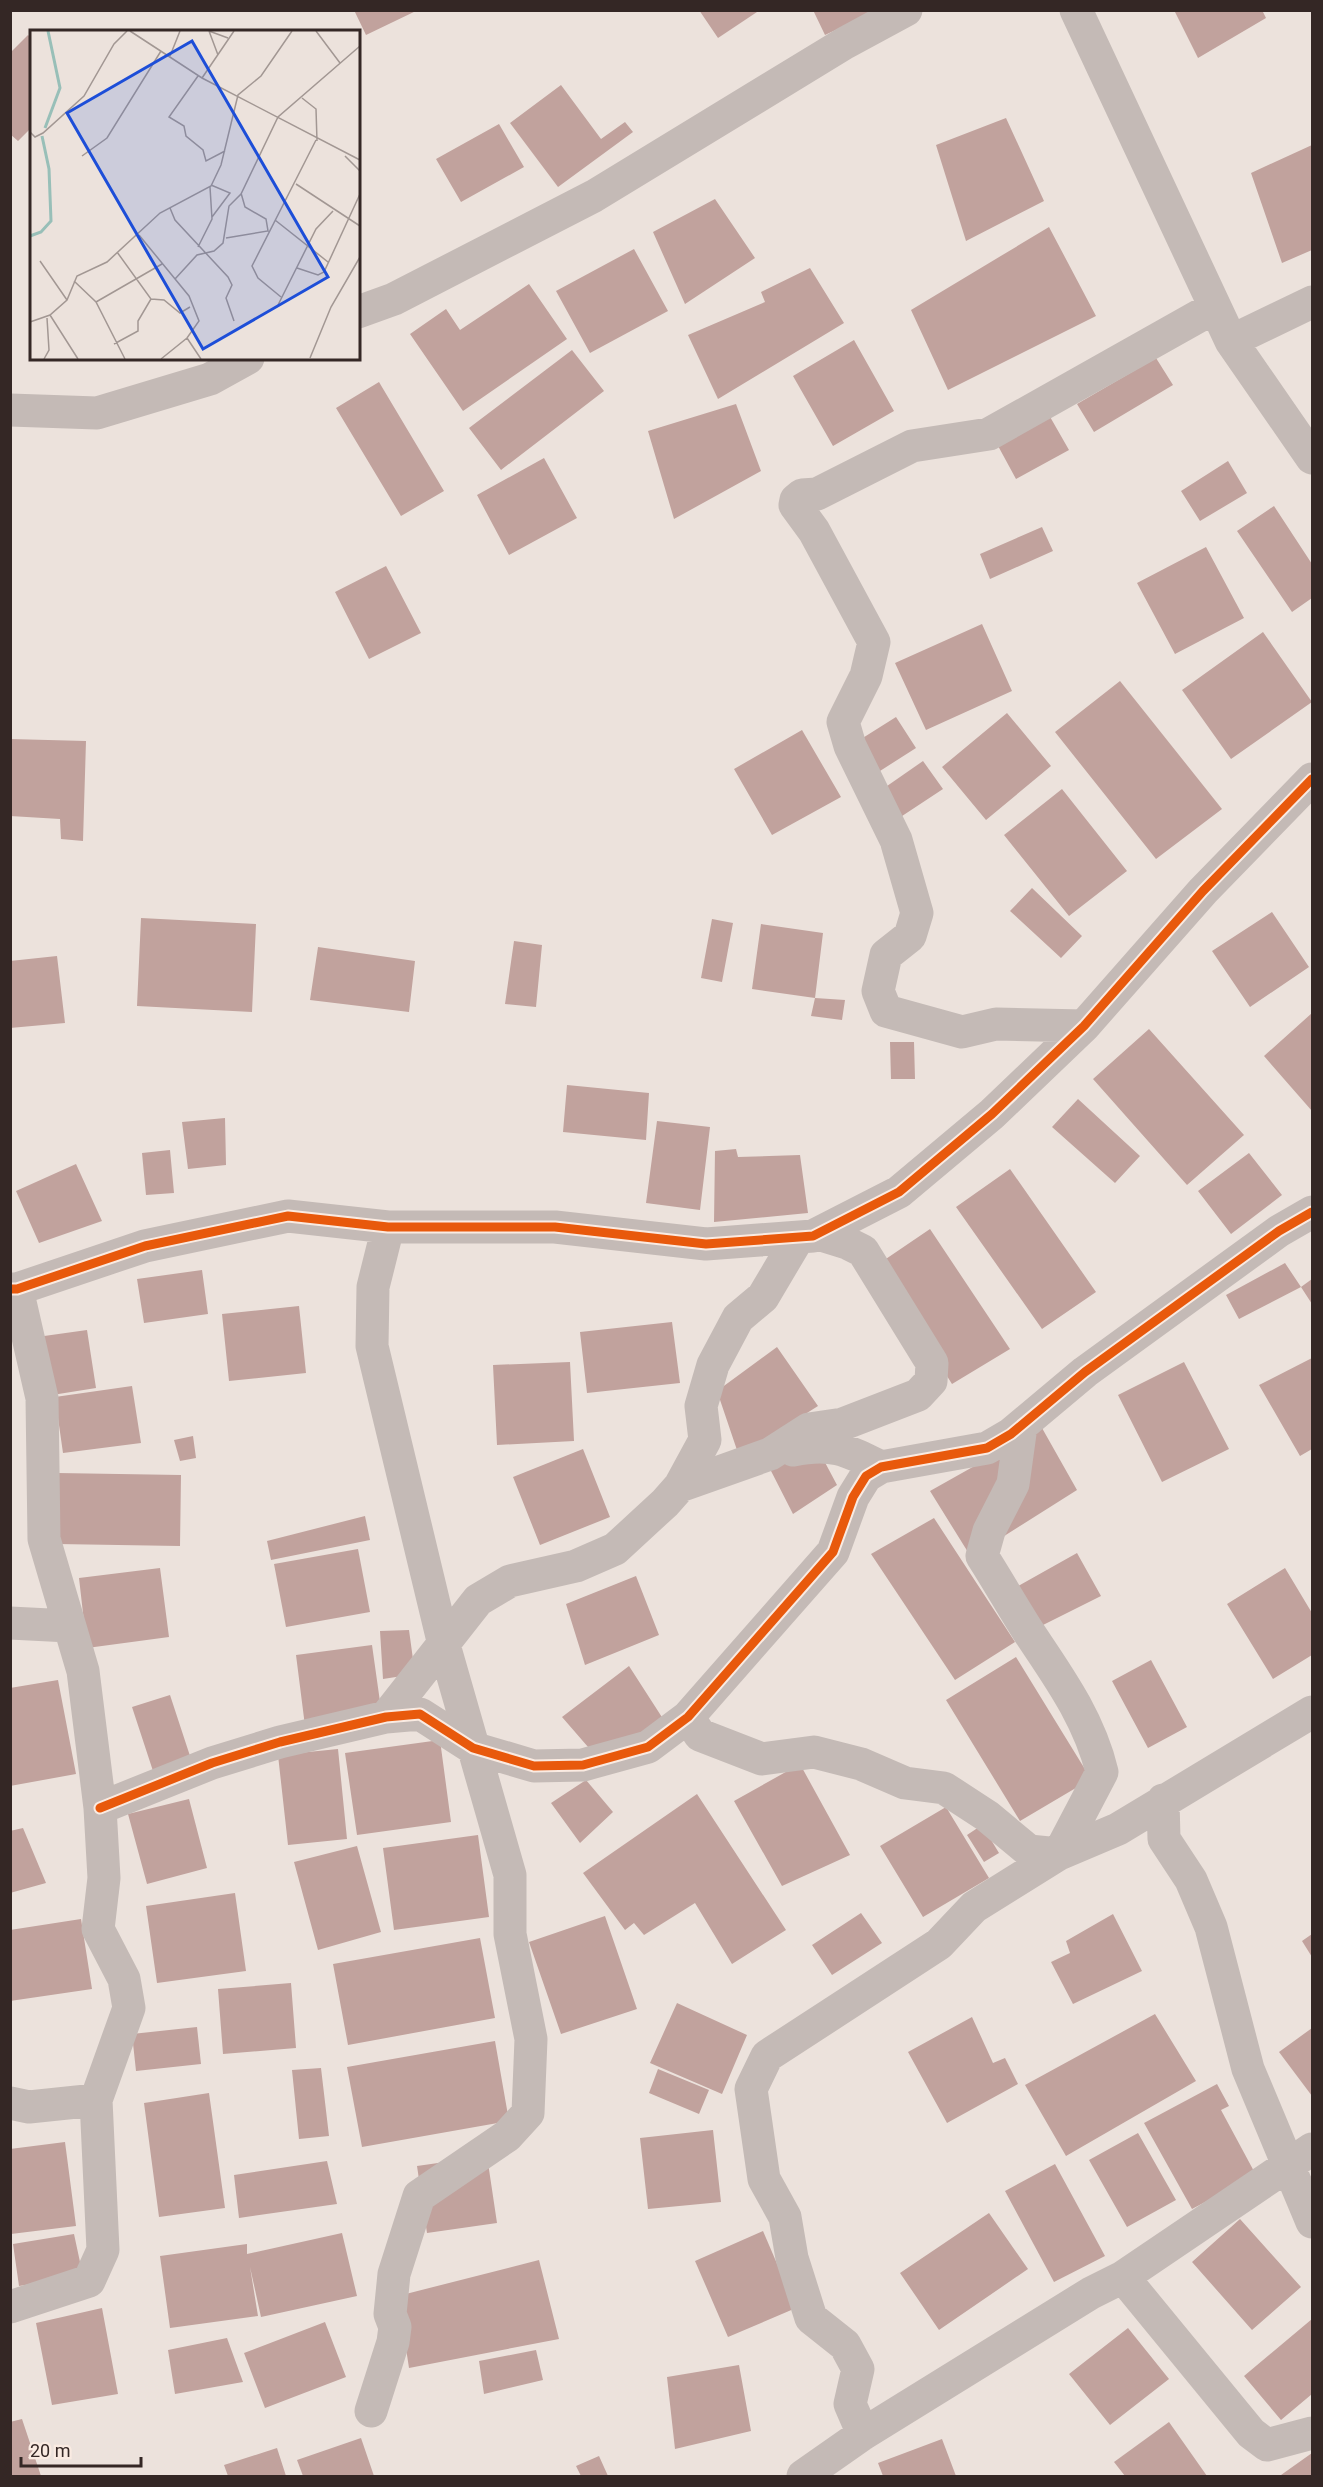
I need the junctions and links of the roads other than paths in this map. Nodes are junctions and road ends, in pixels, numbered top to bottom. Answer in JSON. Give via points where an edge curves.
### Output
{"nodes":[{"id":1,"x":906,"y":10,"type":"edge"},
{"id":2,"x":1080,"y":12,"type":"edge"},
{"id":3,"x":1312,"y":302,"type":"edge"},
{"id":4,"x":1215,"y":307,"type":"junction"},
{"id":5,"x":360,"y":311,"type":"edge"},
{"id":6,"x":1231,"y":341,"type":"junction"},
{"id":7,"x":244,"y":360,"type":"edge"},
{"id":8,"x":10,"y":410,"type":"edge"},
{"id":9,"x":1312,"y":458,"type":"edge"},
{"id":10,"x":1312,"y":779,"type":"edge"},
{"id":11,"x":1084,"y":1026,"type":"junction"},
{"id":12,"x":1312,"y":1212,"type":"edge"},
{"id":13,"x":388,"y":1227,"type":"junction"},
{"id":14,"x":808,"y":1236,"type":"junction"},
{"id":15,"x":14,"y":1289,"type":"edge"},
{"id":16,"x":1021,"y":1426,"type":"junction"},
{"id":17,"x":771,"y":1454,"type":"junction"},
{"id":18,"x":881,"y":1467,"type":"junction"},
{"id":19,"x":680,"y":1486,"type":"junction"},
{"id":20,"x":10,"y":1623,"type":"edge"},
{"id":21,"x":69,"y":1626,"type":"junction"},
{"id":22,"x":444,"y":1645,"type":"junction"},
{"id":23,"x":1312,"y":1712,"type":"edge"},
{"id":24,"x":386,"y":1717,"type":"junction"},
{"id":25,"x":688,"y":1717,"type":"junction"},
{"id":26,"x":473,"y":1748,"type":"junction"},
{"id":27,"x":1163,"y":1800,"type":"junction"},
{"id":28,"x":100,"y":1808,"type":"junction"},
{"id":29,"x":1059,"y":1854,"type":"junction"},
{"id":30,"x":96,"y":2100,"type":"junction"},
{"id":31,"x":10,"y":2103,"type":"edge"},
{"id":32,"x":1300,"y":2157,"type":"edge"},
{"id":33,"x":1312,"y":2222,"type":"edge"},
{"id":34,"x":1123,"y":2277,"type":"junction"},
{"id":35,"x":10,"y":2307,"type":"edge"},
{"id":36,"x":371,"y":2411,"type":"dead end"},
{"id":37,"x":1312,"y":2433,"type":"edge"},
{"id":38,"x":863,"y":2434,"type":"junction"},
{"id":39,"x":802,"y":2476,"type":"edge"}],
"edges":[{"from":1,"to":5,"type":"street","via":[[594,196],[394,299]]},
{"from":2,"to":4,"type":"street"},
{"from":3,"to":6,"type":"street"},
{"from":4,"to":6,"type":"street"},
{"from":4,"to":11,"type":"street","via":[[989,434],[912,446],[817,494],[802,495],[796,500],[795,506],[814,531],[874,642],[866,676],[843,722],[850,746],[896,840],[917,913],[910,936],[886,956],[878,991],[886,1011],[962,1032],[996,1024]]},
{"from":6,"to":9,"type":"street"},
{"from":7,"to":8,"type":"street","via":[[210,379],[97,413]]},
{"from":10,"to":11,"type":"street","via":[[1203,891]]},
{"from":11,"to":14,"type":"street","via":[[992,1114],[899,1192]]},
{"from":12,"to":16,"type":"street","via":[[1279,1231],[1085,1372]]},
{"from":13,"to":14,"type":"street","via":[[555,1227],[706,1244]]},
{"from":13,"to":15,"type":"street","via":[[288,1216],[145,1246]]},
{"from":13,"to":22,"type":"street","via":[[373,1287],[372,1346]]},
{"from":14,"to":17,"type":"street","via":[[848,1243],[863,1251],[932,1363],[931,1381],[918,1395],[843,1424],[809,1429]]},
{"from":14,"to":19,"type":"street","via":[[763,1297],[738,1318],[713,1365],[700,1406],[705,1440]]},
{"from":15,"to":21,"type":"street","via":[[42,1398],[44,1539]]},
{"from":16,"to":18,"type":"street","via":[[987,1448]]},
{"from":16,"to":29,"type":"street","via":[[1013,1484],[989,1532],[982,1556],[1077,1705],[1096,1746],[1102,1772]]},
{"from":17,"to":18,"type":"street","via":[[816,1445],[845,1449]]},
{"from":17,"to":19,"type":"street"},
{"from":18,"to":25,"type":"street","via":[[866,1476],[853,1497],[833,1552]]},
{"from":19,"to":22,"type":"street","via":[[615,1549],[576,1566],[510,1581],[478,1600]]},
{"from":20,"to":21,"type":"street"},
{"from":21,"to":28,"type":"street","via":[[83,1671]]},
{"from":22,"to":24,"type":"street"},
{"from":22,"to":26,"type":"street"},
{"from":23,"to":27,"type":"street"},
{"from":24,"to":26,"type":"street","via":[[420,1714]]},
{"from":24,"to":28,"type":"street","via":[[268,1745]]},
{"from":25,"to":26,"type":"street","via":[[648,1747],[583,1765],[534,1766]]},
{"from":25,"to":29,"type":"street","via":[[700,1735],[762,1759],[814,1752],[861,1764],[905,1783],[944,1788],[987,1816],[1029,1851]]},
{"from":26,"to":36,"type":"street","via":[[510,1875],[510,1934],[531,2040],[528,2113],[507,2136],[419,2196],[394,2274],[390,2314],[395,2327],[393,2342]]},
{"from":27,"to":29,"type":"street","via":[[1118,1828]]},
{"from":27,"to":32,"type":"street","via":[[1164,1839],[1191,1880],[1211,1927],[1248,2069]]},
{"from":28,"to":30,"type":"street","via":[[104,1878],[98,1929],[124,1979],[129,2008]]},
{"from":29,"to":38,"type":"street","via":[[974,1907],[939,1944],[767,2056],[751,2089],[764,2179],[785,2217],[792,2258],[811,2318],[845,2345],[858,2369],[850,2404]]},
{"from":30,"to":31,"type":"street","via":[[29,2107]]},
{"from":30,"to":35,"type":"street","via":[[103,2250],[89,2281]]},
{"from":32,"to":33,"type":"street"},
{"from":32,"to":34,"type":"street"},
{"from":34,"to":37,"type":"street","via":[[1251,2433],[1267,2445]]},
{"from":34,"to":38,"type":"street"},
{"from":38,"to":39,"type":"street"}]}
